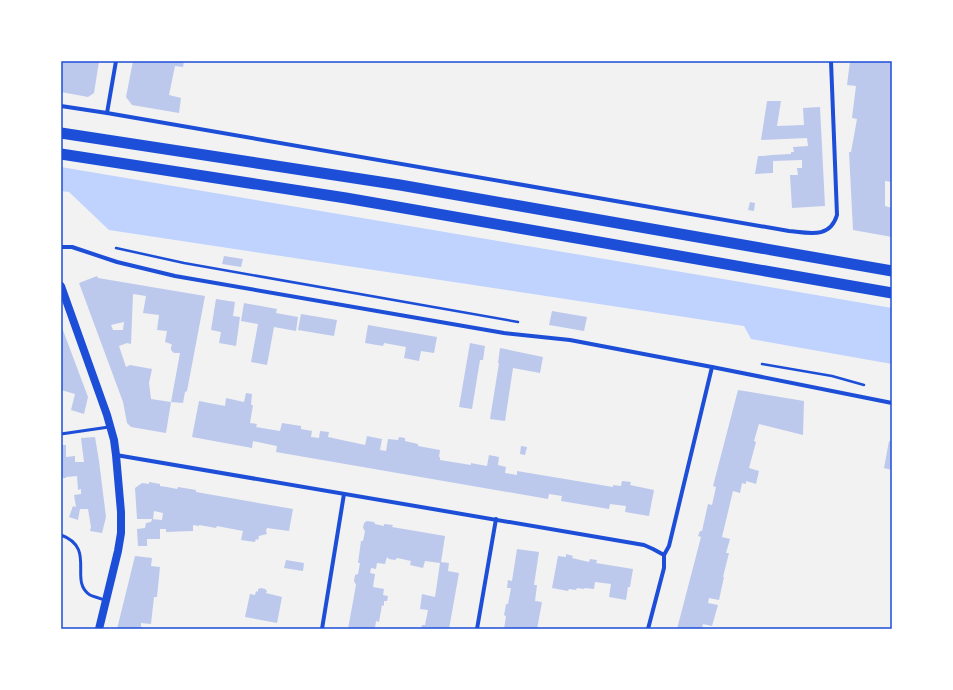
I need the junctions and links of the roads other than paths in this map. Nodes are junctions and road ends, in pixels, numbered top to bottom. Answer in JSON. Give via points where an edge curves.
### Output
{"nodes":[{"id":1,"x":116,"y":61,"type":"edge"},
{"id":2,"x":831,"y":61,"type":"edge"},
{"id":3,"x":61,"y":106,"type":"edge"},
{"id":4,"x":107,"y":113,"type":"junction"},
{"id":5,"x":61,"y":133,"type":"edge"},
{"id":6,"x":61,"y":154,"type":"edge"},
{"id":7,"x":61,"y":247,"type":"edge"},
{"id":8,"x":892,"y":271,"type":"edge"},
{"id":9,"x":61,"y":286,"type":"edge"},
{"id":10,"x":892,"y":293,"type":"edge"},
{"id":11,"x":712,"y":367,"type":"junction"},
{"id":12,"x":892,"y":403,"type":"edge"},
{"id":13,"x":110,"y":427,"type":"junction"},
{"id":14,"x":61,"y":434,"type":"edge"},
{"id":15,"x":116,"y":455,"type":"junction"},
{"id":16,"x":344,"y":494,"type":"junction"},
{"id":17,"x":496,"y":520,"type":"junction"},
{"id":18,"x":61,"y":535,"type":"edge"},
{"id":19,"x":664,"y":555,"type":"junction"},
{"id":20,"x":106,"y":600,"type":"junction"},
{"id":21,"x":99,"y":629,"type":"edge"},
{"id":22,"x":322,"y":629,"type":"edge"},
{"id":23,"x":477,"y":629,"type":"edge"},
{"id":24,"x":648,"y":629,"type":"edge"}],
"edges":[{"from":1,"to":4,"type":"street"},
{"from":2,"to":4,"type":"street","via":[[837,214],[835,221],[827,230],[812,234]]},
{"from":3,"to":4,"type":"street"},
{"from":5,"to":8,"type":"highway","via":[[400,185]]},
{"from":6,"to":10,"type":"highway","via":[[346,198]]},
{"from":7,"to":11,"type":"street","via":[[72,247],[117,262],[174,276],[504,333],[570,340]]},
{"from":9,"to":13,"type":"main road"},
{"from":11,"to":12,"type":"street"},
{"from":11,"to":19,"type":"street","via":[[669,546]]},
{"from":13,"to":14,"type":"lane"},
{"from":13,"to":15,"type":"main road"},
{"from":15,"to":16,"type":"street"},
{"from":15,"to":20,"type":"main road","via":[[121,533]]},
{"from":16,"to":17,"type":"street"},
{"from":16,"to":22,"type":"street"},
{"from":17,"to":19,"type":"street","via":[[644,545]]},
{"from":17,"to":23,"type":"street"},
{"from":18,"to":20,"type":"lane","via":[[72,540],[79,549],[81,578],[86,592]]},
{"from":19,"to":24,"type":"street","via":[[664,568]]},
{"from":20,"to":21,"type":"main road"}]}
